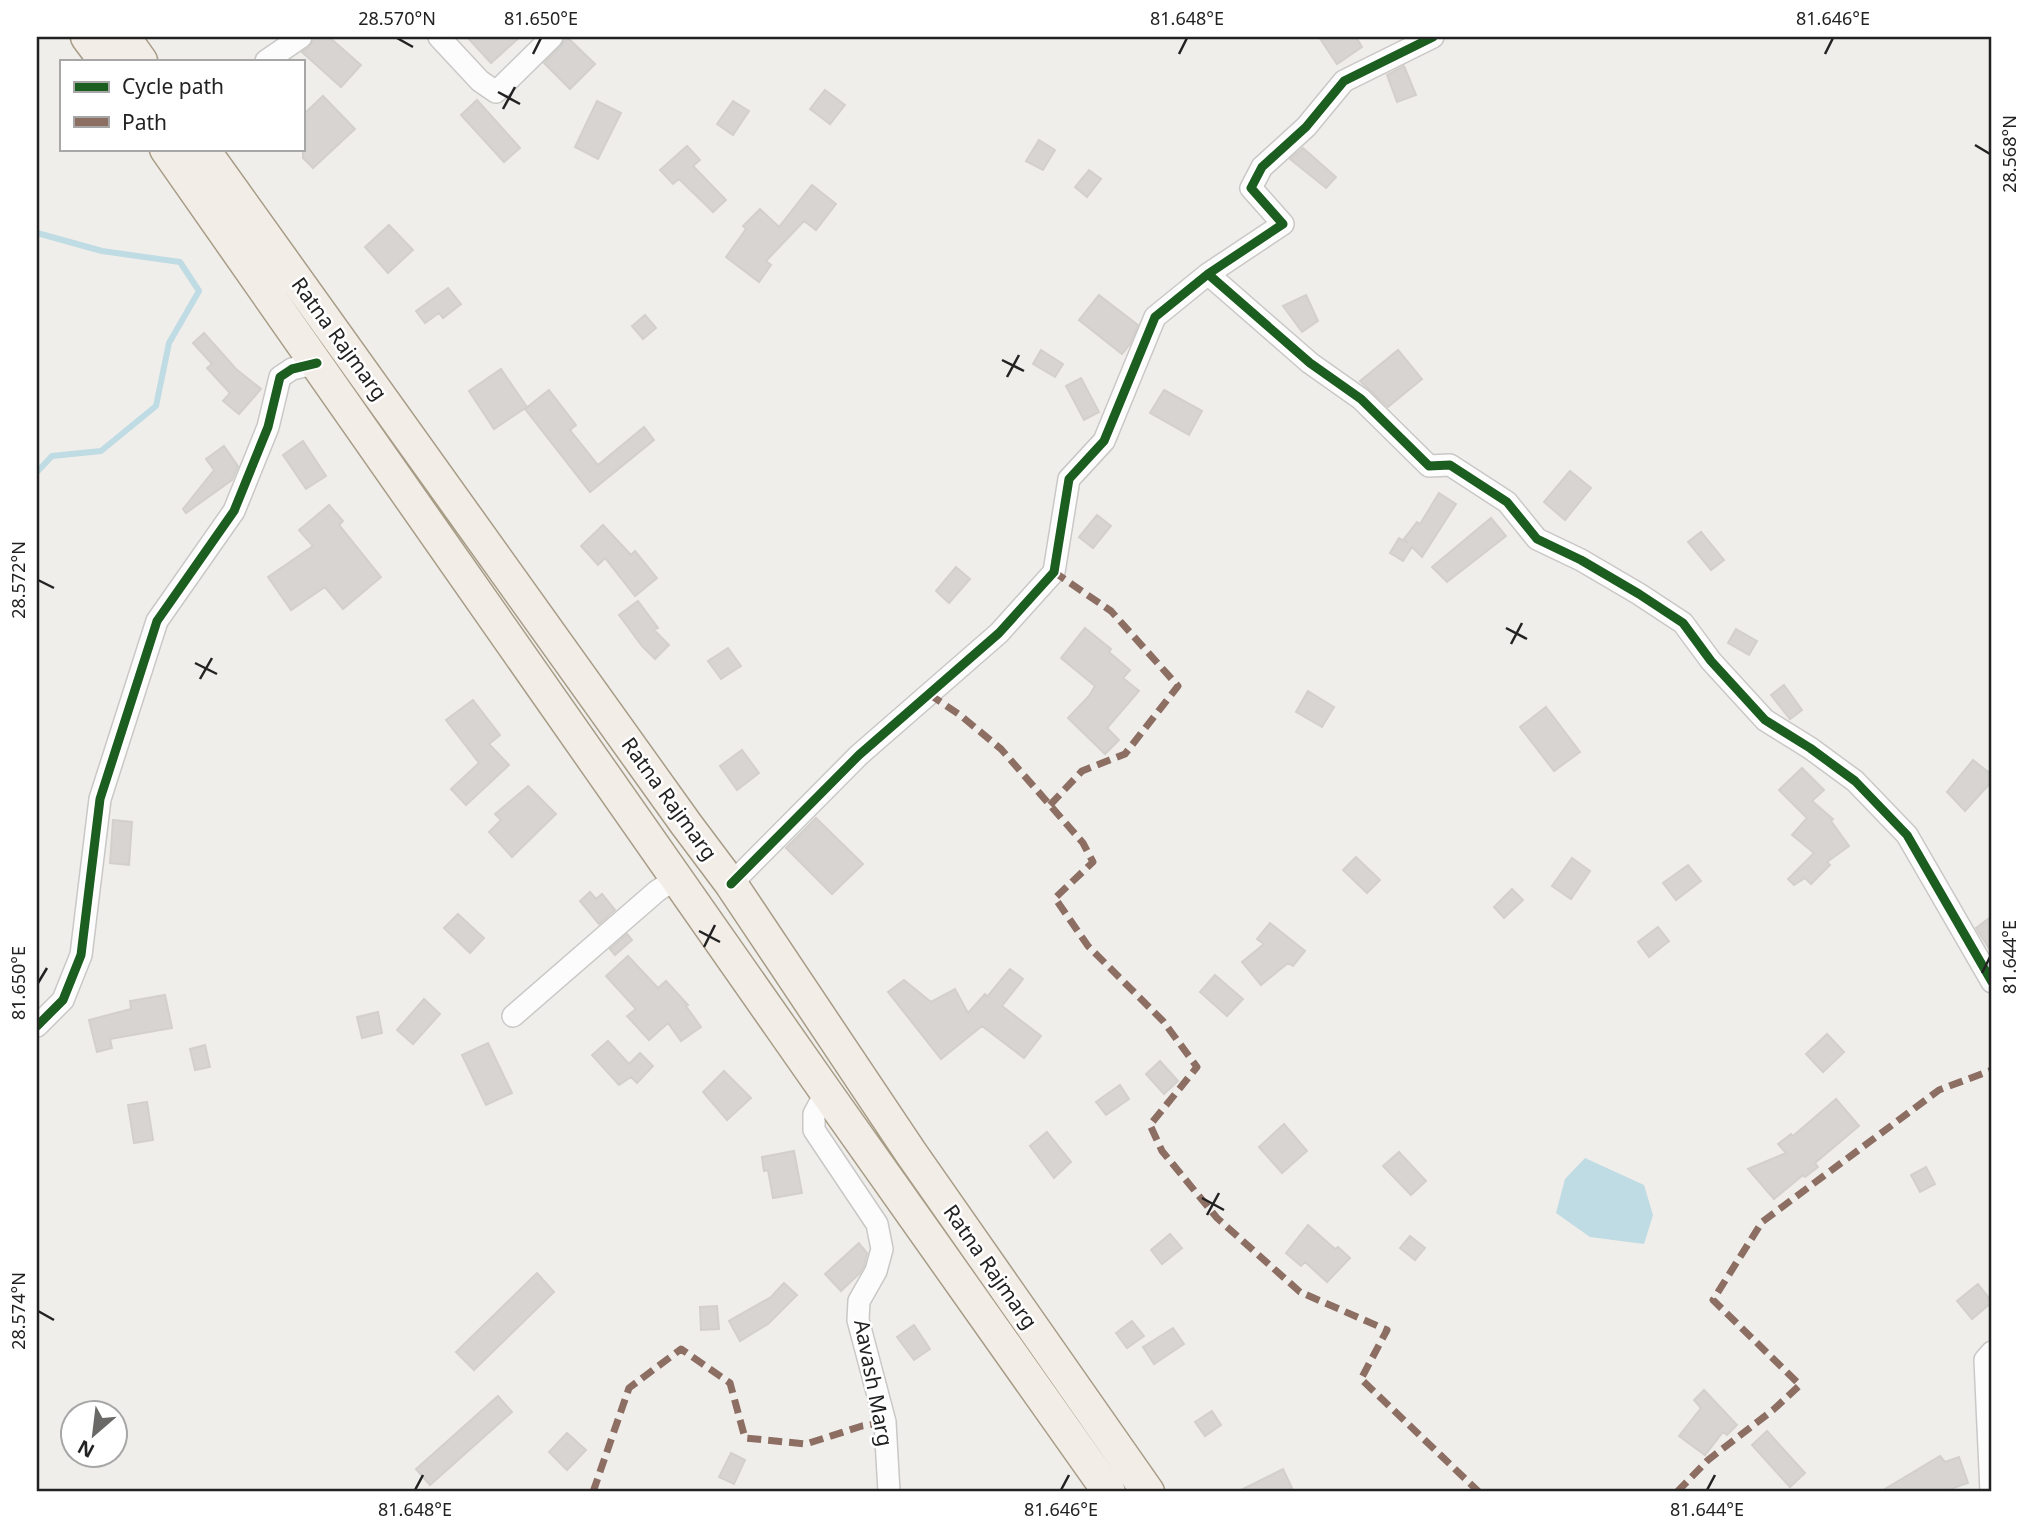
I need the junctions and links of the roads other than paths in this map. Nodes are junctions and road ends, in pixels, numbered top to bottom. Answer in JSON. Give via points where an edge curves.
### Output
{"nodes":[{"id":1,"x":87,"y":37,"type":"edge"},
{"id":2,"x":124,"y":37,"type":"edge"},
{"id":3,"x":300,"y":37,"type":"edge"},
{"id":4,"x":439,"y":37,"type":"edge"},
{"id":5,"x":552,"y":37,"type":"edge"},
{"id":6,"x":1433,"y":37,"type":"edge"},
{"id":7,"x":103,"y":60,"type":"edge"},
{"id":8,"x":140,"y":60,"type":"edge"},
{"id":9,"x":267,"y":60,"type":"edge"},
{"id":10,"x":167,"y":150,"type":"edge"},
{"id":11,"x":204,"y":150,"type":"edge"},
{"id":12,"x":1208,"y":274,"type":"junction"},
{"id":13,"x":317,"y":363,"type":"junction"},
{"id":14,"x":677,"y":877,"type":"junction"},
{"id":15,"x":731,"y":884,"type":"junction"},
{"id":16,"x":1992,"y":982,"type":"edge"},
{"id":17,"x":513,"y":1016,"type":"dead end"},
{"id":18,"x":37,"y":1026,"type":"edge"},
{"id":19,"x":826,"y":1092,"type":"junction"},
{"id":20,"x":1992,"y":1352,"type":"edge"},
{"id":21,"x":889,"y":1492,"type":"edge"},
{"id":22,"x":1109,"y":1492,"type":"edge"},
{"id":23,"x":1149,"y":1492,"type":"edge"},
{"id":24,"x":1991,"y":1492,"type":"edge"}],
"edges":[{"from":1,"to":7,"type":"main road"},
{"from":2,"to":8,"type":"main road"},
{"from":3,"to":9,"type":"street"},
{"from":4,"to":5,"type":"street","via":[[496,92]]},
{"from":6,"to":12,"type":"street","via":[[1344,81],[1306,127],[1262,167],[1251,188],[1283,224]]},
{"from":10,"to":13,"type":"main road","name":"Ratna Rajmarg"},
{"from":11,"to":15,"type":"main road","name":"Ratna Rajmarg"},
{"from":12,"to":15,"type":"street","via":[[1155,317],[1104,441],[1069,479],[1054,572],[999,633],[859,755]]},
{"from":12,"to":16,"type":"street","via":[[1310,363],[1361,400],[1429,466],[1450,465],[1507,502],[1537,538],[1581,559],[1683,623],[1765,720],[1855,781],[1907,835]]},
{"from":13,"to":14,"type":"main road","name":"Ratna Rajmarg"},
{"from":13,"to":18,"type":"street","via":[[280,377],[268,427],[234,510],[158,621],[100,799],[81,955],[63,1000]]},
{"from":14,"to":17,"type":"street"},
{"from":14,"to":19,"type":"main road","name":"Ratna Rajmarg"},
{"from":15,"to":23,"type":"main road","name":"Ratna Rajmarg","via":[[911,1153]]},
{"from":19,"to":21,"type":"street","name":"Aavash Marg","via":[[814,1114],[814,1130],[877,1224],[882,1249],[859,1301],[858,1320],[885,1422]]},
{"from":19,"to":22,"type":"main road","name":"Ratna Rajmarg"},
{"from":20,"to":24,"type":"street","via":[[1985,1360]]}]}
